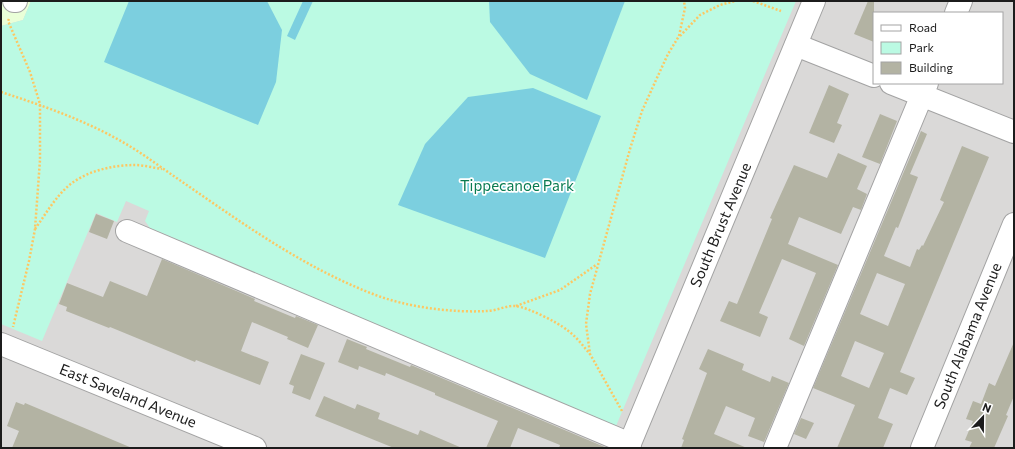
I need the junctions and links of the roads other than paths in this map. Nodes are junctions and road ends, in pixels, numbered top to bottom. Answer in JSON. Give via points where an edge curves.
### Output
{"nodes":[{"id":1,"x":814,"y":1,"type":"edge"},
{"id":2,"x":962,"y":1,"type":"edge"},
{"id":3,"x":956,"y":12,"type":"edge"},
{"id":4,"x":796,"y":45,"type":"junction"},
{"id":5,"x":873,"y":76,"type":"edge"},
{"id":6,"x":896,"y":84,"type":"edge"},
{"id":7,"x":925,"y":89,"type":"edge"},
{"id":8,"x":1014,"y":132,"type":"edge"},
{"id":9,"x":1014,"y":224,"type":"edge"},
{"id":10,"x":126,"y":232,"type":"dead end"},
{"id":11,"x":4,"y":345,"type":"edge"},
{"id":12,"x":629,"y":446,"type":"edge"},
{"id":13,"x":255,"y":448,"type":"edge"},
{"id":14,"x":775,"y":448,"type":"edge"},
{"id":15,"x":922,"y":448,"type":"edge"}],
"edges":[{"from":1,"to":4,"type":"street","name":"South Brust Avenue"},
{"from":2,"to":3,"type":"street"},
{"from":4,"to":5,"type":"street"},
{"from":4,"to":12,"type":"street","name":"South Brust Avenue"},
{"from":6,"to":7,"type":"street"},
{"from":7,"to":8,"type":"street"},
{"from":7,"to":14,"type":"street"},
{"from":9,"to":15,"type":"street","name":"South Alabama Avenue"},
{"from":10,"to":12,"type":"street"},
{"from":11,"to":13,"type":"street","name":"East Saveland Avenue"}]}
